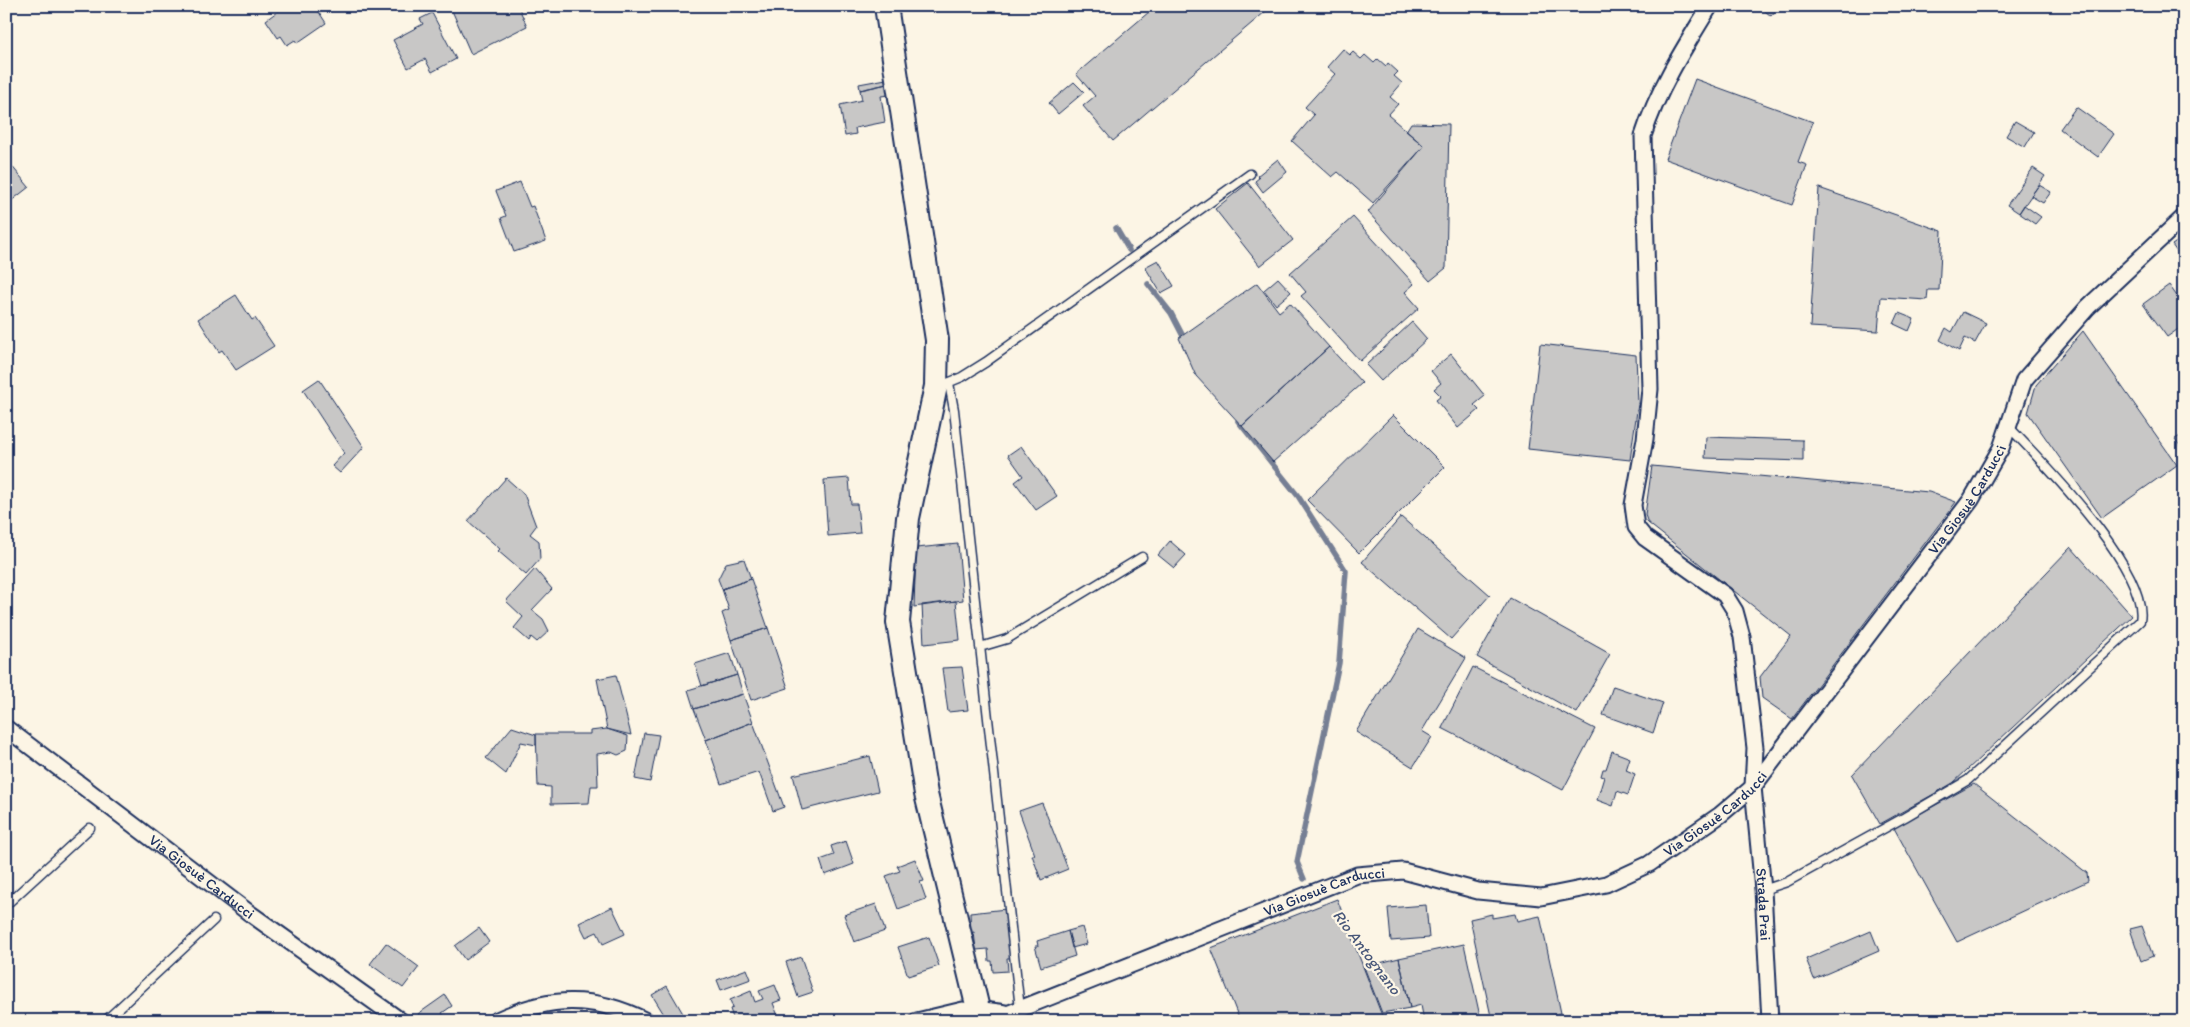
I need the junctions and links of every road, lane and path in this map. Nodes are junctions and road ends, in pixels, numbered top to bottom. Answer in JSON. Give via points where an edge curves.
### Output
{"nodes":[{"id":1,"x":886,"y":6,"type":"edge"},
{"id":2,"x":1710,"y":6,"type":"edge"},
{"id":3,"x":1250,"y":174,"type":"dead end"},
{"id":4,"x":2184,"y":217,"type":"edge"},
{"id":5,"x":942,"y":385,"type":"junction"},
{"id":6,"x":2008,"y":426,"type":"junction"},
{"id":7,"x":1142,"y":557,"type":"dead end"},
{"id":8,"x":980,"y":648,"type":"junction"},
{"id":9,"x":6,"y":728,"type":"edge"},
{"id":10,"x":1753,"y":787,"type":"junction"},
{"id":11,"x":90,"y":828,"type":"dead end"},
{"id":12,"x":1763,"y":890,"type":"junction"},
{"id":13,"x":6,"y":905,"type":"edge"},
{"id":14,"x":214,"y":920,"type":"dead end"},
{"id":15,"x":979,"y":1013,"type":"junction"},
{"id":16,"x":1009,"y":1015,"type":"edge"},
{"id":17,"x":105,"y":1021,"type":"edge"},
{"id":18,"x":401,"y":1021,"type":"edge"},
{"id":19,"x":495,"y":1021,"type":"edge"},
{"id":20,"x":646,"y":1021,"type":"edge"},
{"id":21,"x":917,"y":1021,"type":"edge"},
{"id":22,"x":1770,"y":1021,"type":"edge"}],
"edges":[{"from":1,"to":5,"type":"street"},
{"from":2,"to":10,"type":"street","name":"Strada Prai","via":[[1674,64],[1653,106],[1643,136],[1650,389],[1633,517],[1645,538],[1725,595],[1735,611],[1742,637],[1755,748]]},
{"from":3,"to":5,"type":"lane","via":[[986,362]]},
{"from":4,"to":6,"type":"street","name":"Via Giosuè Carducci","via":[[2088,307],[2024,380]]},
{"from":5,"to":8,"type":"lane","via":[[954,410]]},
{"from":5,"to":15,"type":"street","via":[[908,518],[898,622],[926,794]]},
{"from":6,"to":10,"type":"street","name":"Via Giosuè Carducci","via":[[2001,448],[1971,500]]},
{"from":6,"to":12,"type":"lane","via":[[2112,545],[2138,598],[2142,611],[2140,621],[1968,780],[1787,882]]},
{"from":7,"to":8,"type":"lane","via":[[1007,639]]},
{"from":8,"to":16,"type":"lane"},
{"from":9,"to":18,"type":"street","name":"Via Giosuè Carducci","via":[[248,912]]},
{"from":10,"to":12,"type":"street","name":"Strada Prai"},
{"from":10,"to":16,"type":"street","name":"Via Giosuè Carducci","via":[[1649,864],[1606,884],[1541,897],[1478,891],[1402,871],[1357,875]]},
{"from":11,"to":13,"type":"lane"},
{"from":12,"to":22,"type":"street","name":"Strada Prai"},
{"from":14,"to":17,"type":"lane"},
{"from":15,"to":16,"type":"street"},
{"from":15,"to":21,"type":"street","via":[[963,1010]]},
{"from":19,"to":20,"type":"street","via":[[546,1003],[578,1000],[602,1004]]}]}
